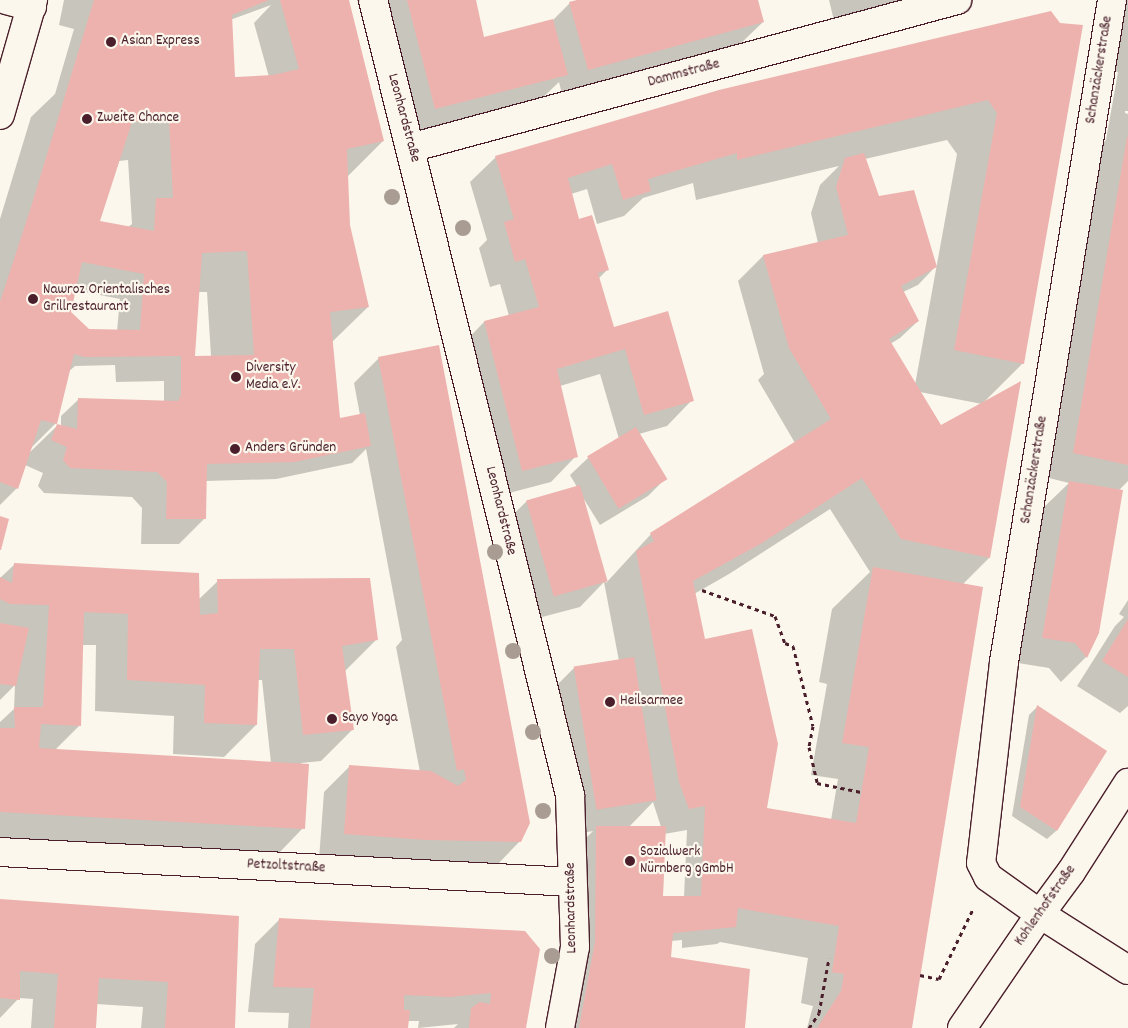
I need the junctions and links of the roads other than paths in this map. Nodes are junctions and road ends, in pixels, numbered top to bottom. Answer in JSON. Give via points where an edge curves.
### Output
{"nodes":[{"id":1,"x":373,"y":0,"type":"edge"},
{"id":2,"x":957,"y":0,"type":"edge"},
{"id":3,"x":1112,"y":0,"type":"edge"},
{"id":4,"x":24,"y":2,"type":"edge"},
{"id":5,"x":0,"y":115,"type":"edge"},
{"id":6,"x":410,"y":148,"type":"junction"},
{"id":7,"x":1128,"y":783,"type":"edge"},
{"id":8,"x":0,"y":852,"type":"edge"},
{"id":9,"x":572,"y":882,"type":"junction"},
{"id":10,"x":1040,"y":914,"type":"junction"},
{"id":11,"x":1128,"y":970,"type":"edge"},
{"id":12,"x":560,"y":1028,"type":"edge"},
{"id":13,"x":962,"y":1028,"type":"edge"}],
"edges":[{"from":1,"to":6,"type":"street","name":"Leonhardstraße"},
{"from":2,"to":6,"type":"street","name":"Dammstraße"},
{"from":3,"to":10,"type":"street","name":"Schanzäckerstraße","via":[[1004,662],[981,863],[988,877]]},
{"from":4,"to":5,"type":"street"},
{"from":6,"to":9,"type":"street","name":"Leonhardstraße","via":[[570,795]]},
{"from":7,"to":10,"type":"street","name":"Kohlenhofstraße"},
{"from":8,"to":9,"type":"street","name":"Petzoltstraße"},
{"from":9,"to":12,"type":"street","name":"Leonhardstraße","via":[[576,947]]},
{"from":10,"to":11,"type":"street"},
{"from":10,"to":13,"type":"street","name":"Kohlenhofstraße"}]}
